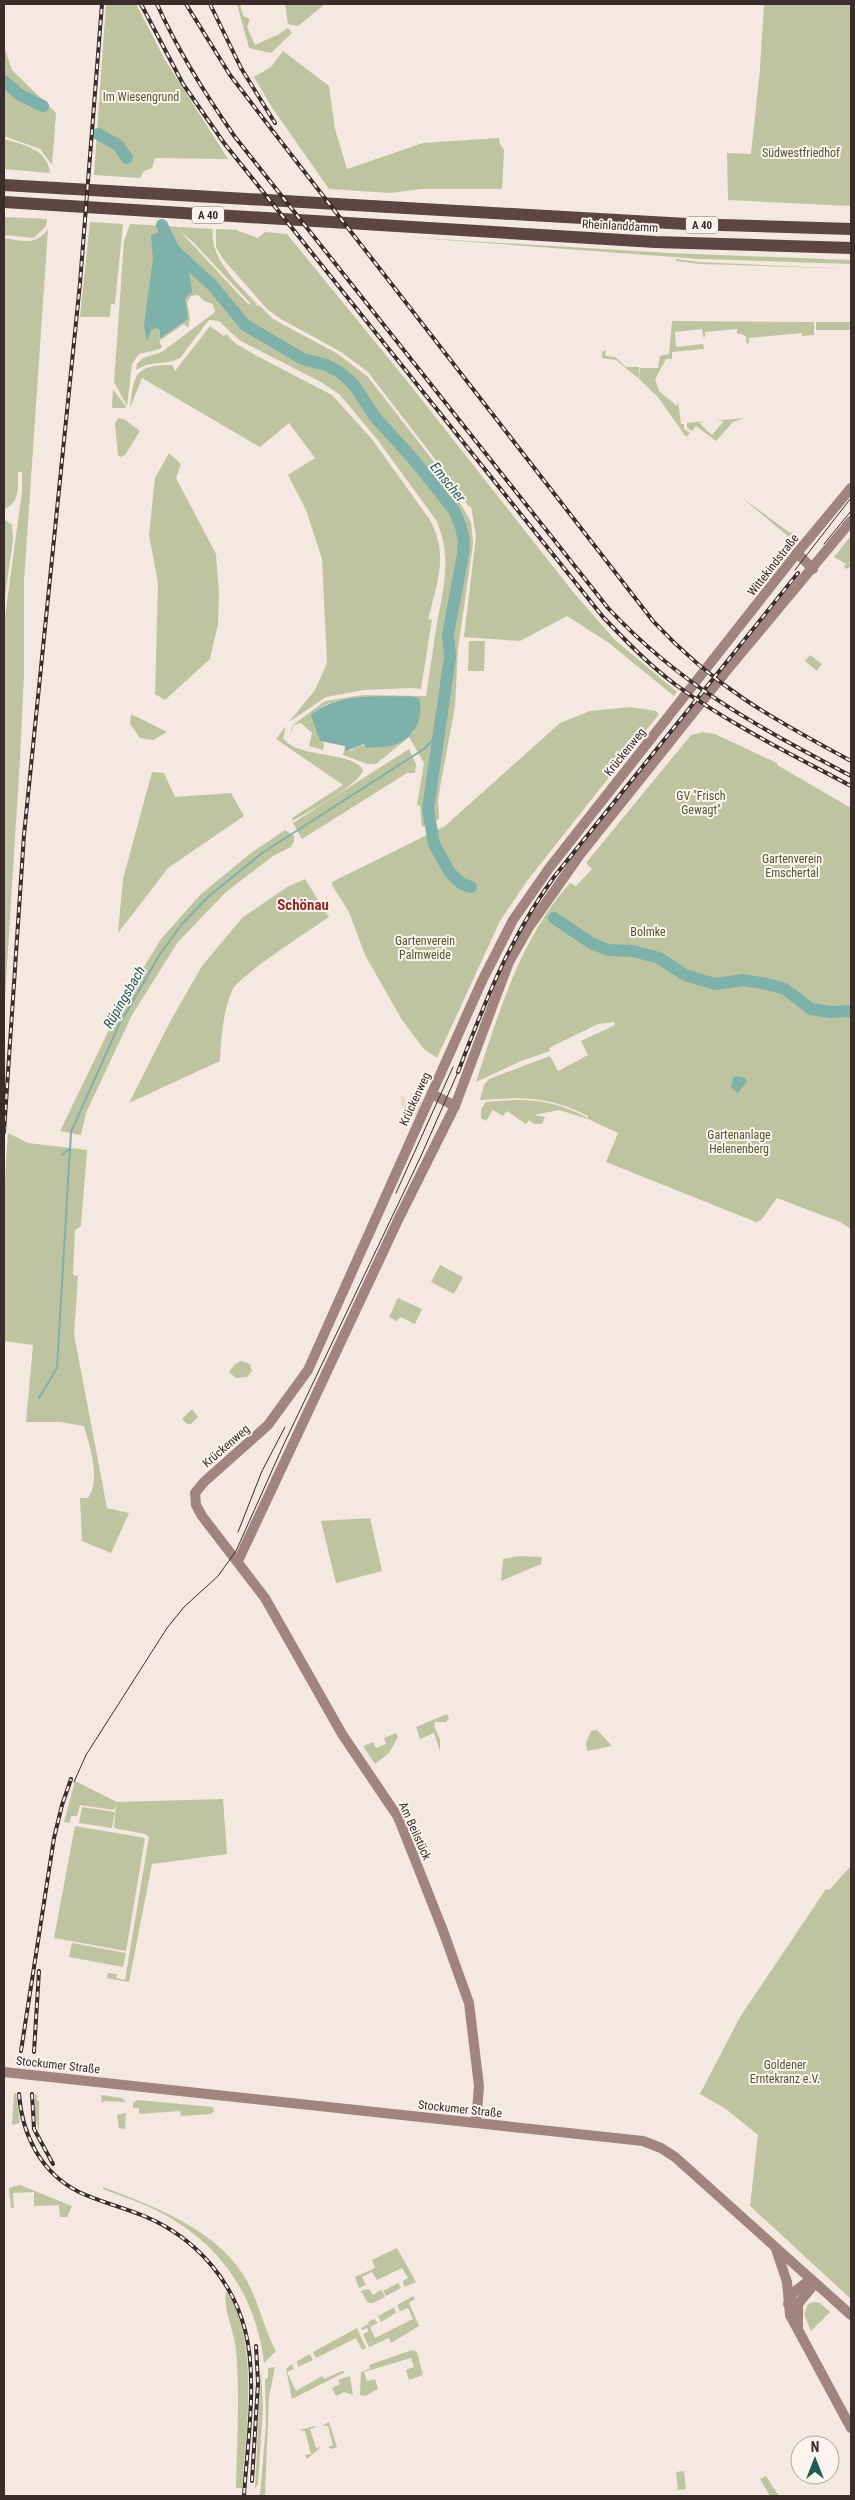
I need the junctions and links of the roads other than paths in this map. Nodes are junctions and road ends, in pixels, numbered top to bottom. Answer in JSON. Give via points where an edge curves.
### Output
{"nodes":[{"id":1,"x":4,"y":185,"type":"edge"},
{"id":2,"x":4,"y":202,"type":"edge"},
{"id":3,"x":851,"y":229,"type":"edge"},
{"id":4,"x":851,"y":248,"type":"edge"},
{"id":5,"x":851,"y":488,"type":"edge"},
{"id":6,"x":851,"y":521,"type":"edge"},
{"id":7,"x":797,"y":553,"type":"junction"},
{"id":8,"x":813,"y":569,"type":"junction"},
{"id":9,"x":715,"y":659,"type":"joint"},
{"id":10,"x":432,"y":1094,"type":"junction"},
{"id":11,"x":455,"y":1106,"type":"junction"},
{"id":12,"x":236,"y":1558,"type":"junction"},
{"id":13,"x":4,"y":2072,"type":"edge"},
{"id":14,"x":476,"y":2122,"type":"junction"},
{"id":15,"x":775,"y":2248,"type":"junction"},
{"id":16,"x":813,"y":2281,"type":"junction"},
{"id":17,"x":787,"y":2305,"type":"junction"},
{"id":18,"x":851,"y":2315,"type":"edge"},
{"id":19,"x":800,"y":2332,"type":"junction"},
{"id":20,"x":851,"y":2428,"type":"edge"}],
"edges":[{"from":1,"to":3,"type":"highway","name":"Rheinlanddamm","number":"A 40","via":[[687,224]]},
{"from":2,"to":4,"type":"highway","name":"Rheinlanddamm","number":"A 40","via":[[716,245]]},
{"from":5,"to":7,"type":"main road","name":"Wittekindstraße"},
{"from":6,"to":8,"type":"main road"},
{"from":7,"to":8,"type":"main road"},
{"from":7,"to":9,"type":"main road","name":"Wittekindstraße"},
{"from":8,"to":11,"type":"main road","via":[[728,669],[547,899],[510,962]]},
{"from":9,"to":10,"type":"main road","name":"Krückenweg","via":[[550,867],[513,920]]},
{"from":10,"to":11,"type":"main road"},
{"from":10,"to":12,"type":"main road","name":"Krückenweg","via":[[308,1370],[268,1425],[204,1482],[196,1493],[196,1505]]},
{"from":11,"to":12,"type":"main road"},
{"from":12,"to":14,"type":"main road","name":"Am Beilstück","via":[[265,1598],[342,1734],[398,1817],[468,2003],[479,2086]]},
{"from":13,"to":14,"type":"main road","name":"Stockumer Straße"},
{"from":14,"to":15,"type":"main road","name":"Stockumer Straße","via":[[630,2139],[661,2148]]},
{"from":15,"to":16,"type":"main road","name":"Stockumer Straße"},
{"from":15,"to":17,"type":"main road","via":[[787,2282]]},
{"from":16,"to":17,"type":"main road","via":[[793,2293]]},
{"from":16,"to":18,"type":"main road","name":"Stockumer Straße"},
{"from":16,"to":19,"type":"main road","via":[[798,2304]]},
{"from":17,"to":19,"type":"main road"},
{"from":19,"to":20,"type":"main road"}]}
